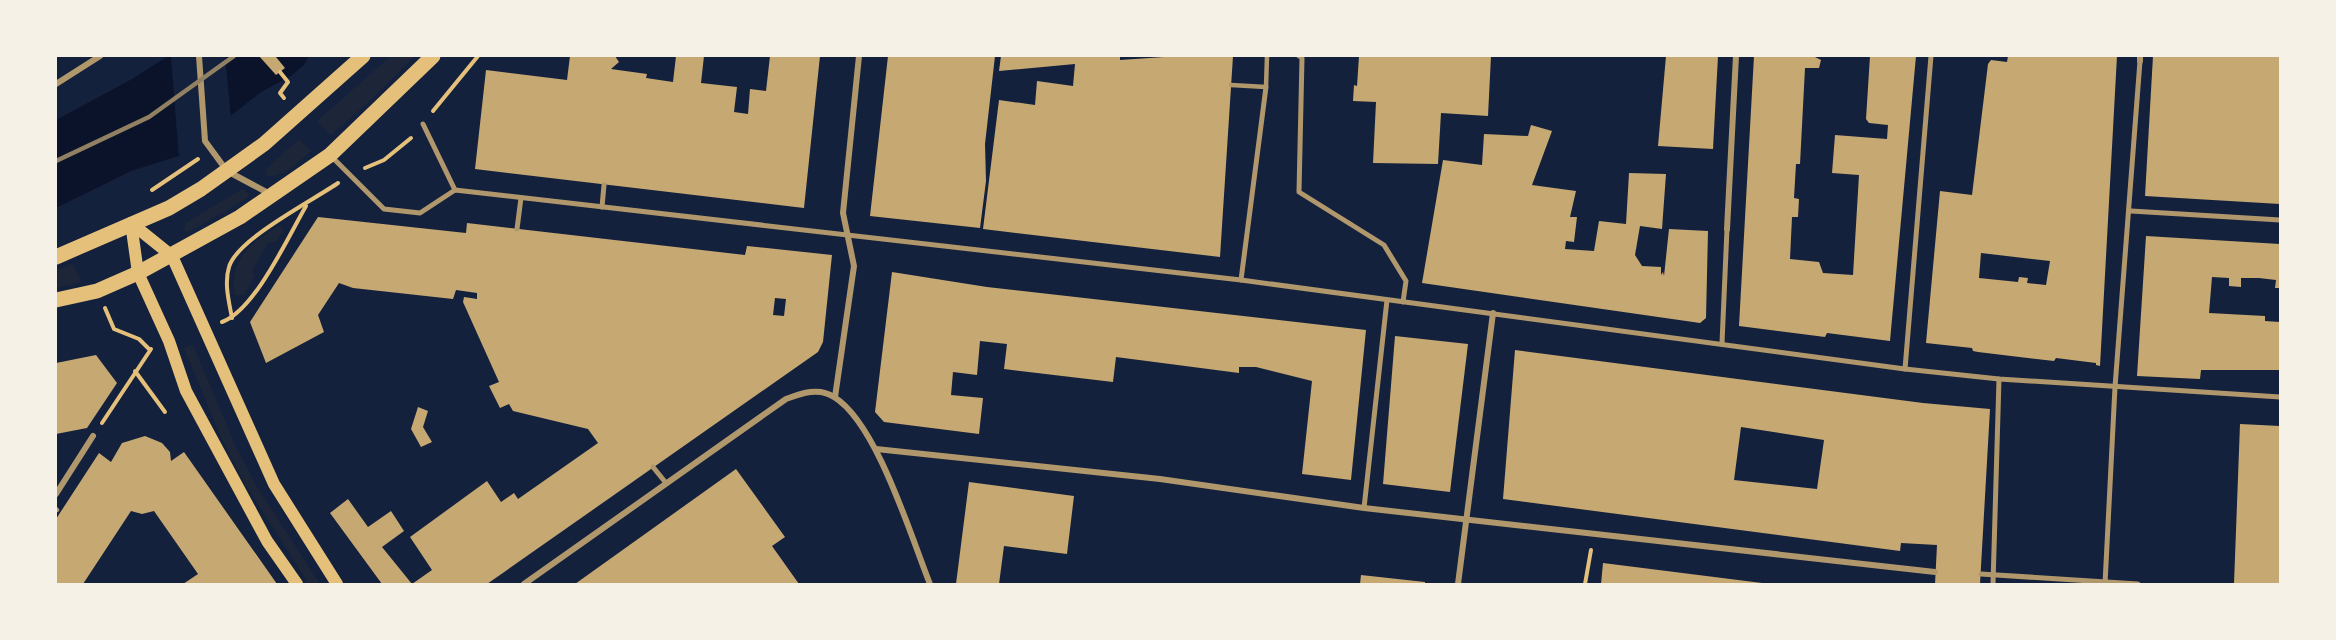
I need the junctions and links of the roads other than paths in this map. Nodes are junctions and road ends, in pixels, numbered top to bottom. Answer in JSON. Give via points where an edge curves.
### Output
{"nodes":[{"id":1,"x":100,"y":56,"type":"edge"},
{"id":2,"x":199,"y":56,"type":"edge"},
{"id":3,"x":363,"y":56,"type":"edge"},
{"id":4,"x":433,"y":56,"type":"edge"},
{"id":5,"x":859,"y":56,"type":"edge"},
{"id":6,"x":1267,"y":56,"type":"edge"},
{"id":7,"x":1299,"y":56,"type":"edge"},
{"id":8,"x":1736,"y":56,"type":"edge"},
{"id":9,"x":1930,"y":56,"type":"edge"},
{"id":10,"x":2140,"y":58,"type":"edge"},
{"id":11,"x":56,"y":84,"type":"edge"},
{"id":12,"x":1231,"y":85,"type":"dead end"},
{"id":13,"x":1266,"y":87,"type":"junction"},
{"id":14,"x":423,"y":124,"type":"road end"},
{"id":15,"x":330,"y":155,"type":"junction"},
{"id":16,"x":227,"y":171,"type":"junction"},
{"id":17,"x":604,"y":185,"type":"dead end"},
{"id":18,"x":455,"y":190,"type":"junction"},
{"id":19,"x":273,"y":195,"type":"junction"},
{"id":20,"x":520,"y":198,"type":"junction"},
{"id":21,"x":602,"y":207,"type":"junction"},
{"id":22,"x":2131,"y":211,"type":"junction"},
{"id":23,"x":2280,"y":220,"type":"edge"},
{"id":24,"x":131,"y":223,"type":"junction"},
{"id":25,"x":517,"y":229,"type":"dead end"},
{"id":26,"x":1727,"y":229,"type":"joint"},
{"id":27,"x":846,"y":233,"type":"junction"},
{"id":28,"x":172,"y":256,"type":"junction"},
{"id":29,"x":56,"y":257,"type":"edge"},
{"id":30,"x":138,"y":273,"type":"junction"},
{"id":31,"x":1241,"y":280,"type":"junction"},
{"id":32,"x":56,"y":300,"type":"edge"},
{"id":33,"x":1387,"y":300,"type":"junction"},
{"id":34,"x":1402,"y":302,"type":"junction"},
{"id":35,"x":1493,"y":313,"type":"junction"},
{"id":36,"x":1722,"y":343,"type":"junction"},
{"id":37,"x":1905,"y":369,"type":"junction"},
{"id":38,"x":1999,"y":379,"type":"junction"},
{"id":39,"x":2115,"y":387,"type":"junction"},
{"id":40,"x":835,"y":397,"type":"junction"},
{"id":41,"x":2280,"y":397,"type":"edge"},
{"id":42,"x":93,"y":436,"type":"road end"},
{"id":43,"x":876,"y":448,"type":"junction"},
{"id":44,"x":653,"y":466,"type":"dead end"},
{"id":45,"x":666,"y":483,"type":"junction"},
{"id":46,"x":56,"y":494,"type":"edge"},
{"id":47,"x":1364,"y":508,"type":"junction"},
{"id":48,"x":1465,"y":519,"type":"junction"},
{"id":49,"x":1935,"y":572,"type":"dead end"},
{"id":50,"x":1981,"y":574,"type":"dead end"},
{"id":51,"x":2105,"y":583,"type":"edge"},
{"id":52,"x":297,"y":585,"type":"edge"},
{"id":53,"x":337,"y":585,"type":"edge"},
{"id":54,"x":524,"y":585,"type":"edge"},
{"id":55,"x":930,"y":585,"type":"edge"},
{"id":56,"x":1458,"y":585,"type":"edge"},
{"id":57,"x":1993,"y":585,"type":"edge"},
{"id":58,"x":2138,"y":585,"type":"edge"}],
"edges":[{"from":1,"to":11,"type":"street"},
{"from":2,"to":16,"type":"street","via":[[205,141]]},
{"from":3,"to":16,"type":"main road","via":[[264,144]]},
{"from":4,"to":15,"type":"main road"},
{"from":5,"to":27,"type":"street","via":[[845,183]]},
{"from":6,"to":13,"type":"lane"},
{"from":7,"to":34,"type":"street","via":[[1299,192],[1384,245],[1406,281]]},
{"from":8,"to":26,"type":"street"},
{"from":9,"to":37,"type":"street"},
{"from":10,"to":22,"type":"street"},
{"from":12,"to":13,"type":"lane"},
{"from":13,"to":31,"type":"street"},
{"from":14,"to":18,"type":"street"},
{"from":15,"to":18,"type":"street","via":[[384,209],[420,213]]},
{"from":15,"to":19,"type":"main road"},
{"from":16,"to":19,"type":"street"},
{"from":16,"to":24,"type":"main road","via":[[169,208]]},
{"from":17,"to":21,"type":"street"},
{"from":18,"to":20,"type":"street"},
{"from":19,"to":28,"type":"main road"},
{"from":20,"to":21,"type":"street"},
{"from":20,"to":25,"type":"street"},
{"from":21,"to":27,"type":"street"},
{"from":22,"to":23,"type":"street"},
{"from":22,"to":39,"type":"street"},
{"from":24,"to":28,"type":"main road"},
{"from":24,"to":29,"type":"main road"},
{"from":24,"to":30,"type":"main road"},
{"from":26,"to":36,"type":"street"},
{"from":27,"to":31,"type":"street"},
{"from":27,"to":40,"type":"street","via":[[854,266]]},
{"from":28,"to":30,"type":"main road"},
{"from":28,"to":53,"type":"main road","via":[[274,484]]},
{"from":30,"to":32,"type":"main road","via":[[97,291]]},
{"from":30,"to":52,"type":"main road","via":[[169,341],[186,391],[215,450]]},
{"from":31,"to":33,"type":"street"},
{"from":33,"to":34,"type":"street"},
{"from":33,"to":47,"type":"street"},
{"from":34,"to":35,"type":"street"},
{"from":35,"to":36,"type":"street"},
{"from":35,"to":48,"type":"street"},
{"from":36,"to":37,"type":"street"},
{"from":37,"to":38,"type":"street"},
{"from":38,"to":39,"type":"street"},
{"from":38,"to":57,"type":"street"},
{"from":39,"to":41,"type":"street"},
{"from":39,"to":51,"type":"street"},
{"from":40,"to":43,"type":"street"},
{"from":40,"to":45,"type":"street","via":[[806,392],[786,399]]},
{"from":42,"to":46,"type":"street"},
{"from":43,"to":47,"type":"street","via":[[1160,479]]},
{"from":43,"to":55,"type":"street"},
{"from":44,"to":45,"type":"street"},
{"from":45,"to":54,"type":"street"},
{"from":47,"to":48,"type":"street"},
{"from":48,"to":49,"type":"street"},
{"from":48,"to":56,"type":"street"},
{"from":50,"to":51,"type":"street"},
{"from":51,"to":58,"type":"street"}]}
